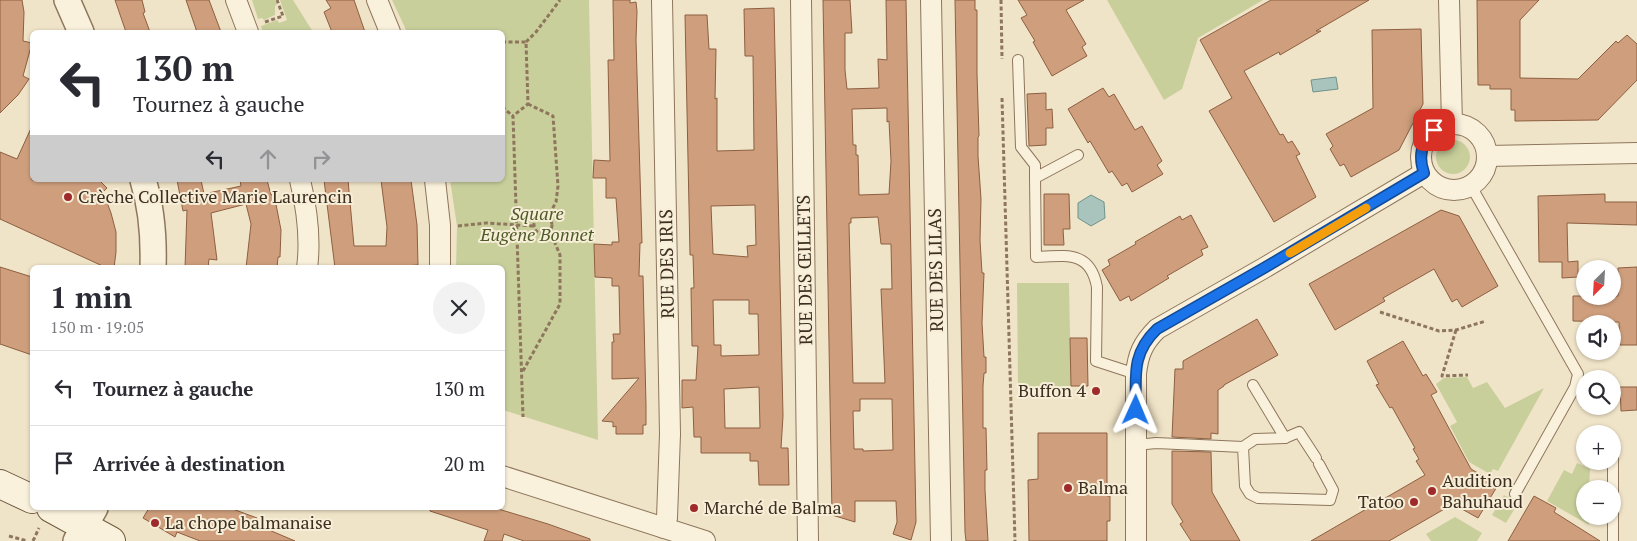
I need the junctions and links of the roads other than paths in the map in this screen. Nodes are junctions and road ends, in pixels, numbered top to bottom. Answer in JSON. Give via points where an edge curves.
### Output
{"nodes":[{"id":1,"x":67,"y":0,"type":"edge"},
{"id":2,"x":85,"y":0,"type":"edge"},
{"id":3,"x":236,"y":0,"type":"edge"},
{"id":4,"x":377,"y":0,"type":"edge"},
{"id":5,"x":662,"y":0,"type":"edge"},
{"id":6,"x":801,"y":0,"type":"edge"},
{"id":7,"x":931,"y":0,"type":"edge"},
{"id":8,"x":1449,"y":0,"type":"edge"},
{"id":9,"x":253,"y":28,"type":"edge"},
{"id":10,"x":80,"y":30,"type":"edge"},
{"id":11,"x":96,"y":30,"type":"edge"},
{"id":12,"x":389,"y":30,"type":"edge"},
{"id":13,"x":1018,"y":60,"type":"dead end"},
{"id":14,"x":1452,"y":124,"type":"junction"},
{"id":15,"x":1637,"y":153,"type":"edge"},
{"id":16,"x":1078,"y":155,"type":"dead end"},
{"id":17,"x":1487,"y":156,"type":"junction"},
{"id":18,"x":1424,"y":173,"type":"junction"},
{"id":19,"x":1035,"y":178,"type":"junction"},
{"id":20,"x":144,"y":182,"type":"edge"},
{"id":21,"x":300,"y":182,"type":"edge"},
{"id":22,"x":435,"y":182,"type":"edge"},
{"id":23,"x":1471,"y":186,"type":"junction"},
{"id":24,"x":153,"y":265,"type":"edge"},
{"id":25,"x":307,"y":265,"type":"edge"},
{"id":26,"x":440,"y":265,"type":"edge"},
{"id":27,"x":1136,"y":374,"type":"junction"},
{"id":28,"x":1253,"y":385,"type":"dead end"},
{"id":29,"x":1284,"y":438,"type":"junction"},
{"id":30,"x":1136,"y":446,"type":"junction"},
{"id":31,"x":1243,"y":447,"type":"junction"},
{"id":32,"x":1613,"y":470,"type":"edge"},
{"id":33,"x":505,"y":477,"type":"edge"},
{"id":34,"x":0,"y":484,"type":"edge"},
{"id":35,"x":1515,"y":494,"type":"dead end"},
{"id":36,"x":30,"y":498,"type":"edge"},
{"id":37,"x":55,"y":510,"type":"edge"},
{"id":38,"x":85,"y":525,"type":"edge"},
{"id":39,"x":664,"y":528,"type":"junction"},
{"id":40,"x":111,"y":541,"type":"edge"},
{"id":41,"x":705,"y":541,"type":"edge"},
{"id":42,"x":808,"y":541,"type":"edge"},
{"id":43,"x":941,"y":541,"type":"edge"},
{"id":44,"x":1136,"y":541,"type":"edge"},
{"id":45,"x":1613,"y":541,"type":"edge"}],
"edges":[{"from":1,"to":10,"type":"street"},
{"from":2,"to":11,"type":"street"},
{"from":3,"to":9,"type":"street"},
{"from":4,"to":12,"type":"street"},
{"from":5,"to":39,"type":"street","name":"RUE DES IRIS","via":[[670,434]]},
{"from":6,"to":42,"type":"street","name":"RUE DES ŒILLETS"},
{"from":7,"to":43,"type":"street","name":"RUE DES LILAS"},
{"from":8,"to":14,"type":"street"},
{"from":13,"to":19,"type":"lane","via":[[1021,147],[1035,165]]},
{"from":14,"to":17,"type":"street","via":[[1477,132]]},
{"from":14,"to":18,"type":"street","via":[[1442,126],[1427,137],[1420,154]]},
{"from":15,"to":17,"type":"street"},
{"from":16,"to":19,"type":"lane"},
{"from":17,"to":23,"type":"street","via":[[1483,173]]},
{"from":18,"to":23,"type":"street","via":[[1440,188],[1450,191]]},
{"from":18,"to":27,"type":"street","via":[[1157,329],[1141,348]]},
{"from":19,"to":27,"type":"lane","via":[[1036,257],[1074,256],[1086,263],[1097,287],[1096,361]]},
{"from":20,"to":24,"type":"street","via":[[154,238]]},
{"from":21,"to":25,"type":"street","via":[[307,210],[310,249]]},
{"from":22,"to":26,"type":"street"},
{"from":23,"to":35,"type":"lane","via":[[1578,374],[1575,388]]},
{"from":27,"to":30,"type":"street"},
{"from":28,"to":29,"type":"lane"},
{"from":29,"to":31,"type":"lane","via":[[1255,439]]},
{"from":29,"to":31,"type":"lane","via":[[1299,432],[1333,490],[1330,500],[1258,498],[1250,494],[1246,486]]},
{"from":30,"to":31,"type":"lane"},
{"from":30,"to":44,"type":"street"},
{"from":32,"to":45,"type":"lane"},
{"from":33,"to":39,"type":"street"},
{"from":34,"to":36,"type":"main road"},
{"from":37,"to":38,"type":"main road"},
{"from":38,"to":40,"type":"main road"},
{"from":39,"to":41,"type":"street"}]}
